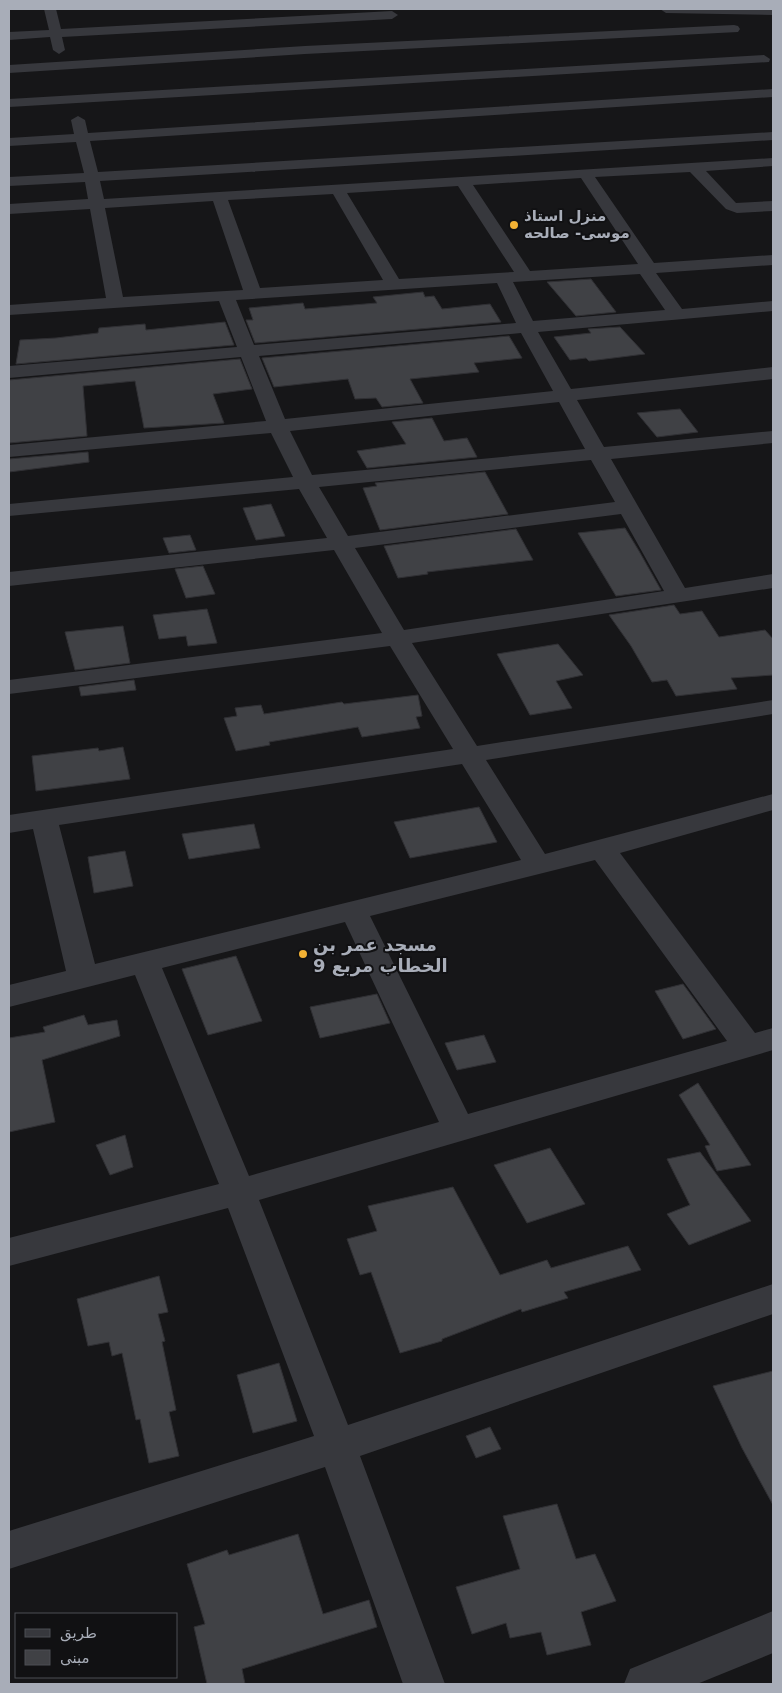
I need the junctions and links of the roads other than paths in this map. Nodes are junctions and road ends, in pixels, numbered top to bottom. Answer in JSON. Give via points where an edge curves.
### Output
{"nodes":[{"id":1,"x":50,"y":9,"type":"edge"},
{"id":2,"x":666,"y":9,"type":"edge"},
{"id":3,"x":719,"y":11,"type":"junction"},
{"id":4,"x":773,"y":12,"type":"edge"},
{"id":5,"x":286,"y":14,"type":"edge"},
{"id":6,"x":395,"y":19,"type":"edge"},
{"id":7,"x":55,"y":33,"type":"junction"},
{"id":8,"x":9,"y":36,"type":"edge"},
{"id":9,"x":412,"y":45,"type":"junction"},
{"id":10,"x":305,"y":50,"type":"junction"},
{"id":11,"x":770,"y":59,"type":"edge"},
{"id":12,"x":61,"y":65,"type":"junction"},
{"id":13,"x":9,"y":69,"type":"edge"},
{"id":14,"x":319,"y":75,"type":"junction"},
{"id":15,"x":69,"y":90,"type":"junction"},
{"id":16,"x":773,"y":93,"type":"edge"},
{"id":17,"x":9,"y":103,"type":"edge"},
{"id":18,"x":607,"y":104,"type":"junction"},
{"id":19,"x":619,"y":117,"type":"dead end"},
{"id":20,"x":345,"y":120,"type":"junction"},
{"id":21,"x":631,"y":130,"type":"dead end"},
{"id":22,"x":773,"y":136,"type":"edge"},
{"id":23,"x":83,"y":137,"type":"junction"},
{"id":24,"x":9,"y":142,"type":"edge"},
{"id":25,"x":642,"y":143,"type":"junction"},
{"id":26,"x":497,"y":151,"type":"junction"},
{"id":27,"x":365,"y":159,"type":"junction"},
{"id":28,"x":773,"y":162,"type":"edge"},
{"id":29,"x":694,"y":167,"type":"junction"},
{"id":30,"x":663,"y":168,"type":"junction"},
{"id":31,"x":584,"y":174,"type":"junction"},
{"id":32,"x":92,"y":177,"type":"junction"},
{"id":33,"x":517,"y":177,"type":"junction"},
{"id":34,"x":462,"y":180,"type":"junction"},
{"id":35,"x":9,"y":182,"type":"edge"},
{"id":36,"x":378,"y":185,"type":"junction"},
{"id":37,"x":337,"y":188,"type":"junction"},
{"id":38,"x":219,"y":196,"type":"junction"},
{"id":39,"x":96,"y":203,"type":"junction"},
{"id":40,"x":773,"y":206,"type":"edge"},
{"id":41,"x":9,"y":209,"type":"edge"},
{"id":42,"x":773,"y":260,"type":"edge"},
{"id":43,"x":646,"y":268,"type":"junction"},
{"id":44,"x":526,"y":276,"type":"junction"},
{"id":45,"x":502,"y":278,"type":"junction"},
{"id":46,"x":394,"y":285,"type":"junction"},
{"id":47,"x":253,"y":294,"type":"junction"},
{"id":48,"x":225,"y":295,"type":"junction"},
{"id":49,"x":115,"y":302,"type":"junction"},
{"id":50,"x":773,"y":306,"type":"edge"},
{"id":51,"x":9,"y":310,"type":"edge"},
{"id":52,"x":677,"y":314,"type":"junction"},
{"id":53,"x":527,"y":328,"type":"junction"},
{"id":54,"x":246,"y":351,"type":"junction"},
{"id":55,"x":9,"y":372,"type":"edge"},
{"id":56,"x":773,"y":372,"type":"edge"},
{"id":57,"x":566,"y":396,"type":"junction"},
{"id":58,"x":278,"y":426,"type":"junction"},
{"id":59,"x":773,"y":437,"type":"edge"},
{"id":60,"x":9,"y":451,"type":"edge"},
{"id":61,"x":598,"y":455,"type":"junction"},
{"id":62,"x":306,"y":483,"type":"junction"},
{"id":63,"x":627,"y":507,"type":"junction"},
{"id":64,"x":9,"y":510,"type":"edge"},
{"id":65,"x":340,"y":542,"type":"junction"},
{"id":66,"x":9,"y":579,"type":"edge"},
{"id":67,"x":773,"y":581,"type":"edge"},
{"id":68,"x":678,"y":596,"type":"junction"},
{"id":69,"x":397,"y":638,"type":"junction"},
{"id":70,"x":9,"y":688,"type":"edge"},
{"id":71,"x":773,"y":706,"type":"edge"},
{"id":72,"x":471,"y":755,"type":"junction"},
{"id":73,"x":773,"y":802,"type":"edge"},
{"id":74,"x":44,"y":819,"type":"junction"},
{"id":75,"x":9,"y":824,"type":"edge"},
{"id":76,"x":602,"y":850,"type":"junction"},
{"id":77,"x":538,"y":865,"type":"junction"},
{"id":78,"x":353,"y":910,"type":"junction"},
{"id":79,"x":144,"y":962,"type":"junction"},
{"id":80,"x":83,"y":978,"type":"junction"},
{"id":81,"x":9,"y":996,"type":"edge"},
{"id":82,"x":761,"y":1043,"type":"edge"},
{"id":83,"x":459,"y":1130,"type":"junction"},
{"id":84,"x":239,"y":1192,"type":"junction"},
{"id":85,"x":9,"y":1252,"type":"edge"},
{"id":86,"x":773,"y":1299,"type":"edge"},
{"id":87,"x":337,"y":1446,"type":"junction"},
{"id":88,"x":9,"y":1550,"type":"edge"},
{"id":89,"x":773,"y":1632,"type":"edge"},
{"id":90,"x":424,"y":1684,"type":"edge"},
{"id":91,"x":645,"y":1684,"type":"edge"}],
"edges":[{"from":1,"to":7,"type":"street"},
{"from":2,"to":3,"type":"street"},
{"from":3,"to":4,"type":"street"},
{"from":3,"to":9,"type":"street","via":[[737,32]]},
{"from":5,"to":6,"type":"street"},
{"from":5,"to":7,"type":"street"},
{"from":5,"to":10,"type":"street"},
{"from":6,"to":9,"type":"street"},
{"from":7,"to":8,"type":"street"},
{"from":7,"to":12,"type":"street"},
{"from":9,"to":10,"type":"street"},
{"from":10,"to":12,"type":"street"},
{"from":10,"to":14,"type":"street"},
{"from":11,"to":14,"type":"street"},
{"from":12,"to":13,"type":"street"},
{"from":12,"to":15,"type":"street"},
{"from":14,"to":15,"type":"street"},
{"from":14,"to":20,"type":"street"},
{"from":15,"to":17,"type":"street"},
{"from":15,"to":23,"type":"street"},
{"from":16,"to":18,"type":"street"},
{"from":18,"to":19,"type":"street"},
{"from":18,"to":20,"type":"street"},
{"from":20,"to":23,"type":"street"},
{"from":20,"to":27,"type":"street"},
{"from":21,"to":25,"type":"street"},
{"from":22,"to":25,"type":"street"},
{"from":23,"to":24,"type":"street"},
{"from":23,"to":32,"type":"street"},
{"from":25,"to":26,"type":"street"},
{"from":25,"to":30,"type":"street"},
{"from":26,"to":27,"type":"street"},
{"from":26,"to":33,"type":"street"},
{"from":27,"to":32,"type":"street"},
{"from":27,"to":36,"type":"street"},
{"from":28,"to":29,"type":"street"},
{"from":29,"to":30,"type":"street"},
{"from":29,"to":40,"type":"street","via":[[731,206]]},
{"from":30,"to":31,"type":"street"},
{"from":31,"to":33,"type":"street"},
{"from":31,"to":43,"type":"street","via":[[645,260]]},
{"from":32,"to":35,"type":"street"},
{"from":32,"to":39,"type":"street"},
{"from":33,"to":34,"type":"street"},
{"from":34,"to":36,"type":"street"},
{"from":34,"to":44,"type":"street"},
{"from":36,"to":37,"type":"street"},
{"from":37,"to":38,"type":"street"},
{"from":37,"to":46,"type":"street"},
{"from":38,"to":39,"type":"street"},
{"from":38,"to":47,"type":"street"},
{"from":39,"to":41,"type":"street"},
{"from":39,"to":49,"type":"street"},
{"from":42,"to":43,"type":"street"},
{"from":43,"to":44,"type":"street"},
{"from":43,"to":52,"type":"street"},
{"from":44,"to":45,"type":"street"},
{"from":45,"to":46,"type":"street"},
{"from":45,"to":53,"type":"street"},
{"from":46,"to":47,"type":"street"},
{"from":47,"to":48,"type":"street"},
{"from":48,"to":49,"type":"street"},
{"from":48,"to":54,"type":"street"},
{"from":49,"to":51,"type":"street"},
{"from":50,"to":52,"type":"street"},
{"from":52,"to":53,"type":"street"},
{"from":53,"to":54,"type":"street"},
{"from":53,"to":57,"type":"street"},
{"from":54,"to":55,"type":"street"},
{"from":54,"to":58,"type":"street"},
{"from":56,"to":57,"type":"street"},
{"from":57,"to":58,"type":"street"},
{"from":57,"to":61,"type":"street"},
{"from":58,"to":60,"type":"street"},
{"from":58,"to":62,"type":"street"},
{"from":59,"to":61,"type":"street"},
{"from":61,"to":62,"type":"street"},
{"from":61,"to":63,"type":"street"},
{"from":62,"to":64,"type":"street"},
{"from":62,"to":65,"type":"street"},
{"from":63,"to":65,"type":"street"},
{"from":63,"to":68,"type":"street"},
{"from":65,"to":66,"type":"street"},
{"from":65,"to":69,"type":"street"},
{"from":67,"to":68,"type":"street"},
{"from":68,"to":69,"type":"street"},
{"from":69,"to":70,"type":"street"},
{"from":69,"to":72,"type":"street"},
{"from":71,"to":72,"type":"street"},
{"from":72,"to":74,"type":"street"},
{"from":72,"to":77,"type":"street"},
{"from":73,"to":76,"type":"street"},
{"from":74,"to":75,"type":"street"},
{"from":74,"to":80,"type":"street"},
{"from":76,"to":77,"type":"street"},
{"from":76,"to":82,"type":"street"},
{"from":77,"to":78,"type":"street"},
{"from":78,"to":79,"type":"street"},
{"from":78,"to":83,"type":"street"},
{"from":79,"to":80,"type":"street"},
{"from":79,"to":84,"type":"street"},
{"from":80,"to":81,"type":"street"},
{"from":82,"to":83,"type":"street"},
{"from":83,"to":84,"type":"street"},
{"from":84,"to":85,"type":"street"},
{"from":84,"to":87,"type":"street"},
{"from":86,"to":87,"type":"street"},
{"from":87,"to":88,"type":"street"},
{"from":87,"to":90,"type":"street"},
{"from":89,"to":91,"type":"street"}]}
